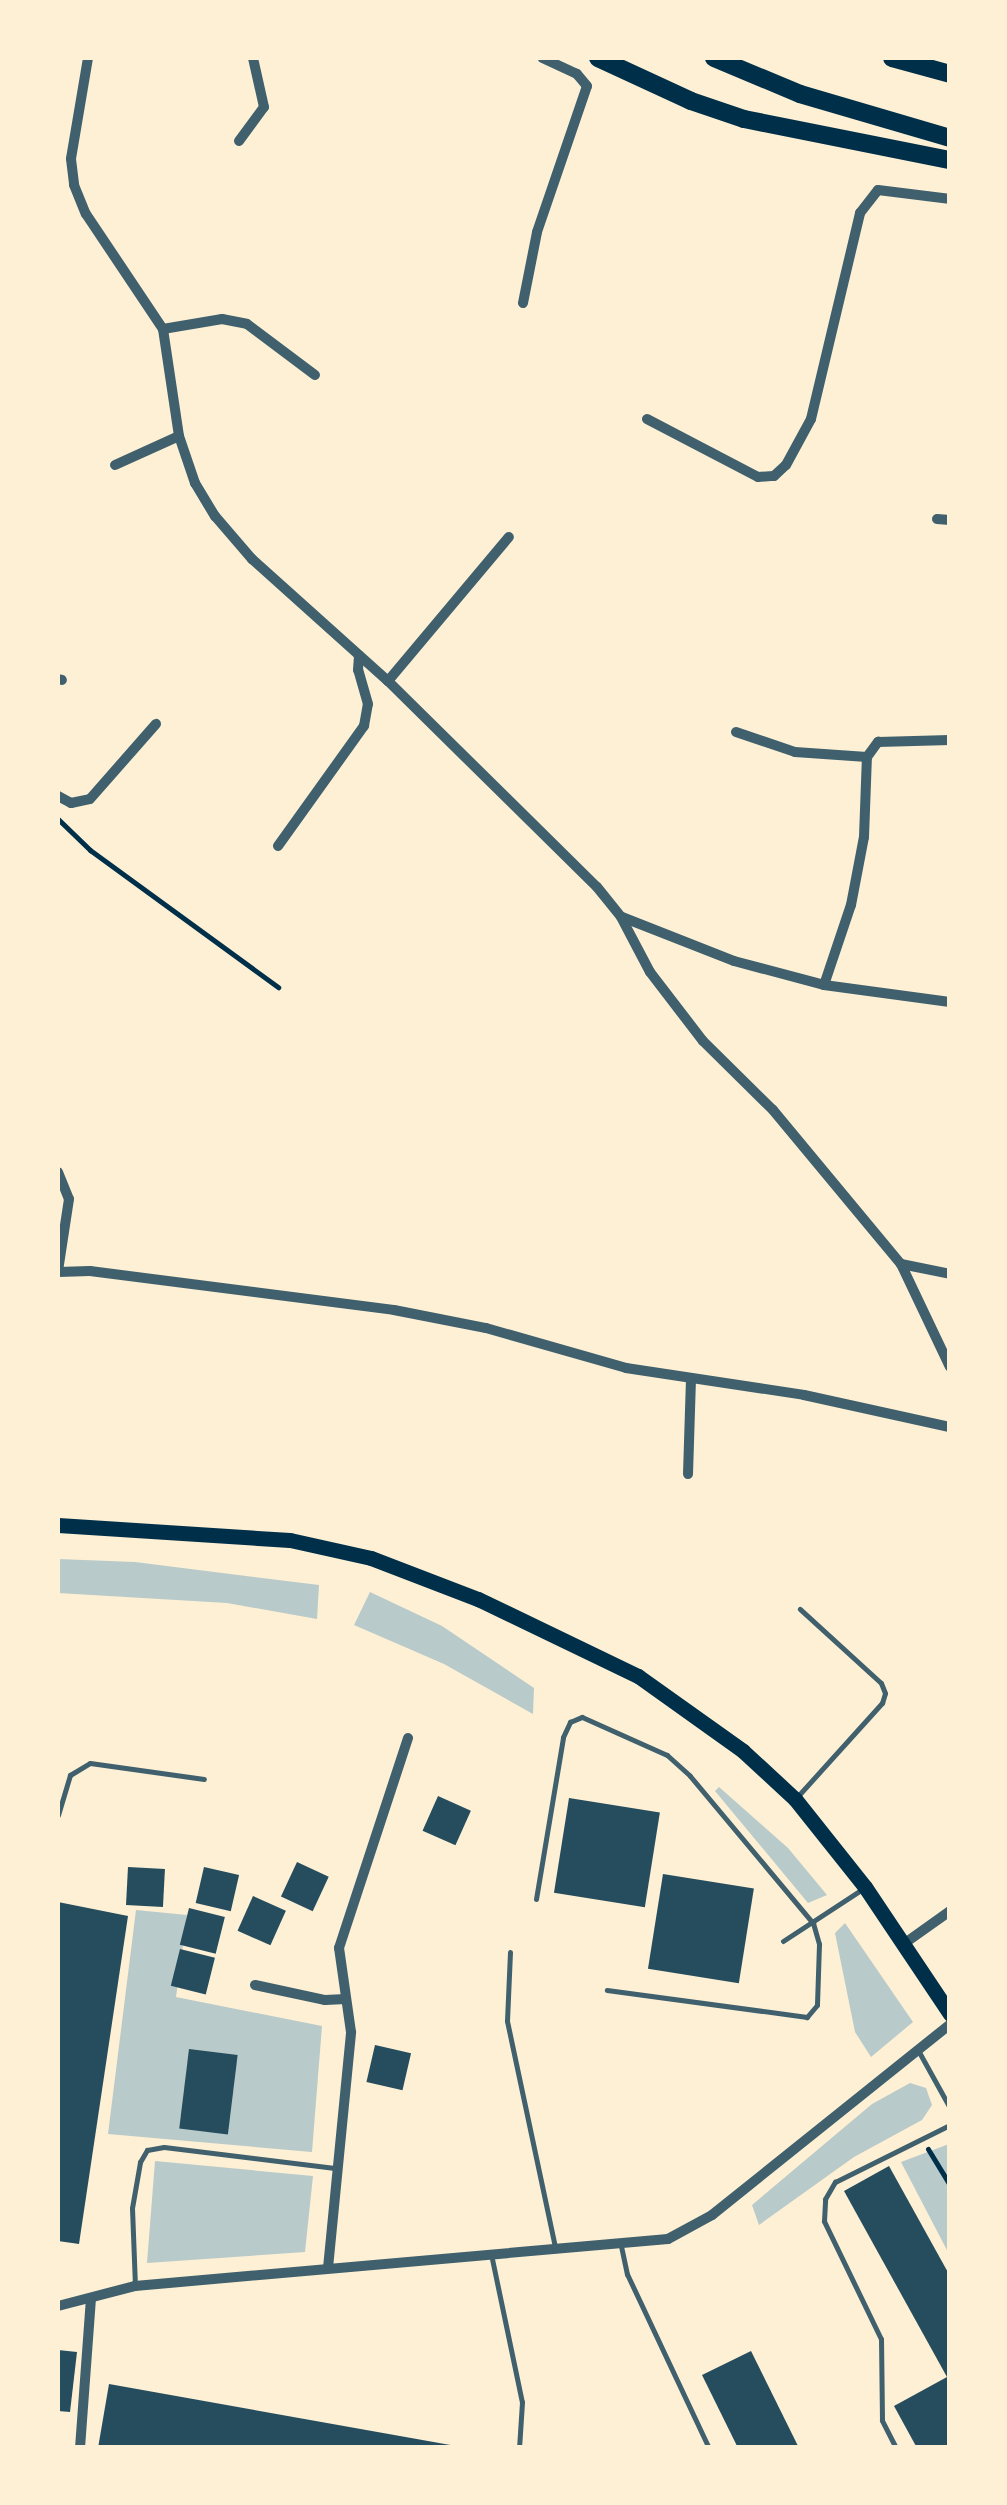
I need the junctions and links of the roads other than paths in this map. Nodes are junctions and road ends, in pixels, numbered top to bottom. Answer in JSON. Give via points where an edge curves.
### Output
{"nodes":[{"id":1,"x":88,"y":58,"type":"edge"},
{"id":2,"x":254,"y":58,"type":"edge"},
{"id":3,"x":544,"y":58,"type":"edge"},
{"id":4,"x":598,"y":58,"type":"edge"},
{"id":5,"x":714,"y":58,"type":"edge"},
{"id":6,"x":892,"y":58,"type":"edge"},
{"id":7,"x":950,"y":74,"type":"edge"},
{"id":8,"x":950,"y":138,"type":"edge"},
{"id":9,"x":239,"y":141,"type":"dead end"},
{"id":10,"x":950,"y":160,"type":"edge"},
{"id":11,"x":950,"y":199,"type":"edge"},
{"id":12,"x":523,"y":303,"type":"dead end"},
{"id":13,"x":163,"y":329,"type":"junction"},
{"id":14,"x":315,"y":375,"type":"dead end"},
{"id":15,"x":647,"y":418,"type":"dead end"},
{"id":16,"x":179,"y":436,"type":"junction"},
{"id":17,"x":115,"y":465,"type":"dead end"},
{"id":18,"x":509,"y":537,"type":"dead end"},
{"id":19,"x":359,"y":656,"type":"junction"},
{"id":20,"x":388,"y":681,"type":"junction"},
{"id":21,"x":156,"y":724,"type":"dead end"},
{"id":22,"x":736,"y":732,"type":"dead end"},
{"id":23,"x":950,"y":740,"type":"edge"},
{"id":24,"x":867,"y":757,"type":"junction"},
{"id":25,"x":58,"y":796,"type":"edge"},
{"id":26,"x":278,"y":846,"type":"dead end"},
{"id":27,"x":621,"y":917,"type":"junction"},
{"id":28,"x":824,"y":985,"type":"junction"},
{"id":29,"x":950,"y":1002,"type":"edge"},
{"id":30,"x":58,"y":1172,"type":"edge"},
{"id":31,"x":902,"y":1264,"type":"junction"},
{"id":32,"x":58,"y":1272,"type":"edge"},
{"id":33,"x":950,"y":1274,"type":"edge"},
{"id":34,"x":950,"y":1367,"type":"edge"},
{"id":35,"x":690,"y":1378,"type":"junction"},
{"id":36,"x":950,"y":1426,"type":"edge"},
{"id":37,"x":688,"y":1474,"type":"dead end"},
{"id":38,"x":58,"y":1524,"type":"edge"},
{"id":39,"x":800,"y":1609,"type":"dead end"},
{"id":40,"x":408,"y":1738,"type":"dead end"},
{"id":41,"x":204,"y":1779,"type":"dead end"},
{"id":42,"x":795,"y":1799,"type":"junction"},
{"id":43,"x":58,"y":1815,"type":"edge"},
{"id":44,"x":865,"y":1886,"type":"junction"},
{"id":45,"x":536,"y":1899,"type":"dead end"},
{"id":46,"x":950,"y":1911,"type":"edge"},
{"id":47,"x":813,"y":1924,"type":"junction"},
{"id":48,"x":783,"y":1941,"type":"dead end"},
{"id":49,"x":905,"y":1943,"type":"junction"},
{"id":50,"x":510,"y":1952,"type":"dead end"},
{"id":51,"x":255,"y":1985,"type":"dead end"},
{"id":52,"x":607,"y":1990,"type":"dead end"},
{"id":53,"x":346,"y":1999,"type":"junction"},
{"id":54,"x":950,"y":2014,"type":"edge"},
{"id":55,"x":950,"y":2024,"type":"edge"},
{"id":56,"x":917,"y":2050,"type":"junction"},
{"id":57,"x":950,"y":2108,"type":"edge"},
{"id":58,"x":950,"y":2125,"type":"edge"},
{"id":59,"x":338,"y":2169,"type":"junction"},
{"id":60,"x":620,"y":2246,"type":"junction"},
{"id":61,"x":556,"y":2249,"type":"junction"},
{"id":62,"x":491,"y":2254,"type":"junction"},
{"id":63,"x":328,"y":2268,"type":"junction"},
{"id":64,"x":135,"y":2286,"type":"junction"},
{"id":65,"x":91,"y":2299,"type":"junction"},
{"id":66,"x":58,"y":2306,"type":"edge"},
{"id":67,"x":80,"y":2448,"type":"edge"},
{"id":68,"x":519,"y":2448,"type":"edge"},
{"id":69,"x":709,"y":2448,"type":"edge"},
{"id":70,"x":896,"y":2448,"type":"edge"}],
"edges":[{"from":1,"to":13,"type":"street","via":[[71,159],[74,185],[86,214]]},
{"from":2,"to":9,"type":"street","via":[[264,107]]},
{"from":3,"to":12,"type":"street","via":[[587,86],[538,232]]},
{"from":4,"to":10,"type":"highway","via":[[744,119]]},
{"from":5,"to":8,"type":"highway","via":[[800,94]]},
{"from":6,"to":7,"type":"highway"},
{"from":11,"to":15,"type":"street","via":[[878,190],[860,213],[810,419],[774,476],[758,477]]},
{"from":13,"to":14,"type":"street","via":[[222,319],[247,324]]},
{"from":13,"to":16,"type":"street"},
{"from":16,"to":17,"type":"street"},
{"from":16,"to":19,"type":"street","via":[[216,516]]},
{"from":18,"to":20,"type":"street"},
{"from":19,"to":20,"type":"street"},
{"from":19,"to":26,"type":"street","via":[[368,704],[364,726]]},
{"from":20,"to":27,"type":"street"},
{"from":21,"to":25,"type":"street","via":[[90,799],[72,803]]},
{"from":22,"to":24,"type":"street","via":[[795,752]]},
{"from":23,"to":24,"type":"street","via":[[878,742]]},
{"from":24,"to":28,"type":"street","via":[[864,838],[852,905]]},
{"from":27,"to":28,"type":"street","via":[[734,961]]},
{"from":27,"to":31,"type":"street","via":[[650,972],[703,1041],[773,1110]]},
{"from":28,"to":29,"type":"street"},
{"from":30,"to":32,"type":"street","via":[[70,1198]]},
{"from":31,"to":33,"type":"street"},
{"from":31,"to":34,"type":"street"},
{"from":32,"to":35,"type":"street","via":[[394,1310]]},
{"from":35,"to":36,"type":"street"},
{"from":35,"to":37,"type":"street"},
{"from":38,"to":42,"type":"main road","via":[[290,1540],[417,1573],[638,1676],[696,1714]]},
{"from":39,"to":42,"type":"lane","via":[[885,1693]]},
{"from":40,"to":53,"type":"street","via":[[338,1948]]},
{"from":41,"to":43,"type":"lane","via":[[90,1763],[70,1776]]},
{"from":42,"to":44,"type":"main road"},
{"from":44,"to":47,"type":"lane"},
{"from":44,"to":49,"type":"main road"},
{"from":45,"to":47,"type":"lane","via":[[563,1737],[570,1722],[582,1718],[667,1755]]},
{"from":46,"to":49,"type":"street"},
{"from":47,"to":48,"type":"lane"},
{"from":47,"to":52,"type":"lane","via":[[820,1980],[817,2004],[807,2017]]},
{"from":49,"to":54,"type":"main road"},
{"from":50,"to":61,"type":"lane","via":[[507,2021]]},
{"from":51,"to":53,"type":"street"},
{"from":53,"to":59,"type":"street","via":[[351,2032]]},
{"from":55,"to":56,"type":"street"},
{"from":56,"to":57,"type":"lane"},
{"from":56,"to":60,"type":"street","via":[[694,2227],[668,2239]]},
{"from":58,"to":70,"type":"lane","via":[[835,2182],[824,2199],[824,2221],[881,2339],[882,2420]]},
{"from":59,"to":63,"type":"street"},
{"from":59,"to":64,"type":"lane","via":[[147,2150],[132,2208]]},
{"from":60,"to":61,"type":"street"},
{"from":60,"to":69,"type":"lane"},
{"from":61,"to":62,"type":"street"},
{"from":62,"to":63,"type":"street"},
{"from":62,"to":68,"type":"lane","via":[[522,2402]]},
{"from":63,"to":64,"type":"street"},
{"from":64,"to":65,"type":"street"},
{"from":65,"to":66,"type":"street"},
{"from":65,"to":67,"type":"street"}]}
